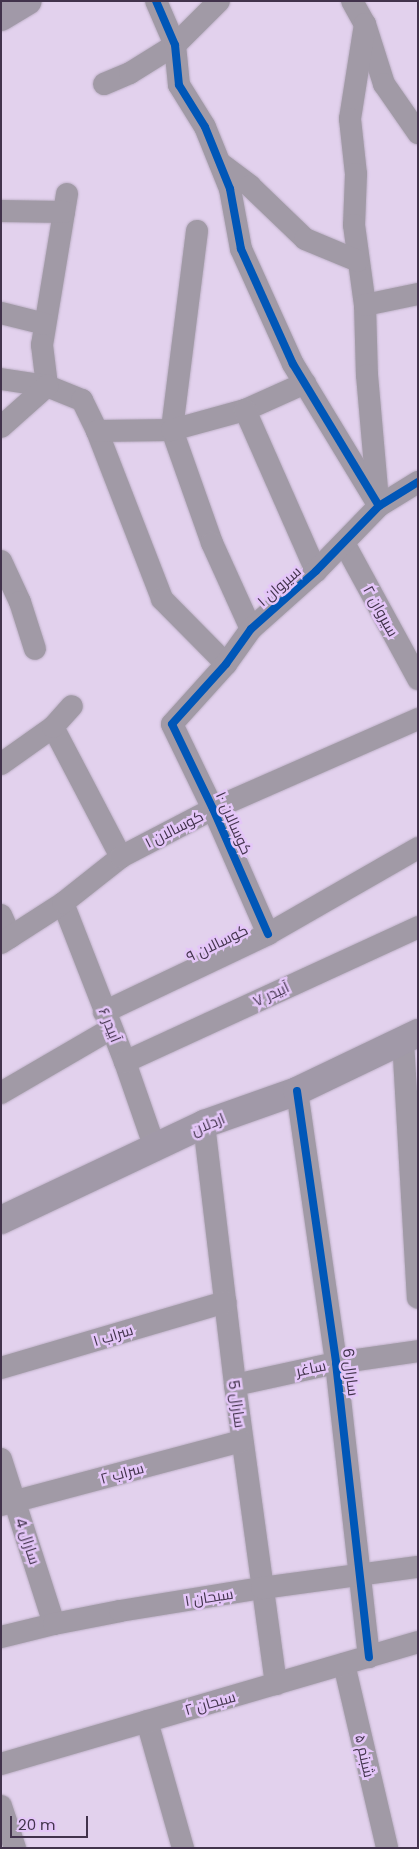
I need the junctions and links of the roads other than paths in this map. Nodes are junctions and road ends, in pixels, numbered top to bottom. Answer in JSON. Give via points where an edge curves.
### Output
{"nodes":[{"id":1,"x":28,"y":1,"type":"edge"},
{"id":2,"x":156,"y":1,"type":"edge"},
{"id":3,"x":219,"y":1,"type":"edge"},
{"id":4,"x":352,"y":1,"type":"edge"},
{"id":5,"x":1,"y":17,"type":"edge"},
{"id":6,"x":365,"y":24,"type":"junction"},
{"id":7,"x":176,"y":45,"type":"junction"},
{"id":8,"x":104,"y":84,"type":"dead end"},
{"id":9,"x":418,"y":134,"type":"edge"},
{"id":10,"x":219,"y":162,"type":"junction"},
{"id":11,"x":1,"y":211,"type":"edge"},
{"id":12,"x":197,"y":231,"type":"dead end"},
{"id":13,"x":358,"y":261,"type":"junction"},
{"id":14,"x":418,"y":294,"type":"edge"},
{"id":15,"x":365,"y":305,"type":"junction"},
{"id":16,"x":1,"y":313,"type":"edge"},
{"id":17,"x":45,"y":324,"type":"junction"},
{"id":18,"x":1,"y":379,"type":"edge"},
{"id":19,"x":305,"y":383,"type":"junction"},
{"id":20,"x":48,"y":386,"type":"junction"},
{"id":21,"x":245,"y":410,"type":"junction"},
{"id":22,"x":1,"y":427,"type":"edge"},
{"id":23,"x":172,"y":430,"type":"junction"},
{"id":24,"x":98,"y":431,"type":"junction"},
{"id":25,"x":418,"y":482,"type":"edge"},
{"id":26,"x":379,"y":506,"type":"junction"},
{"id":27,"x":344,"y":542,"type":"junction"},
{"id":28,"x":1,"y":562,"type":"edge"},
{"id":29,"x":316,"y":571,"type":"junction"},
{"id":30,"x":250,"y":628,"type":"junction"},
{"id":31,"x":34,"y":649,"type":"dead end"},
{"id":32,"x":226,"y":664,"type":"junction"},
{"id":33,"x":418,"y":679,"type":"edge"},
{"id":34,"x":72,"y":706,"type":"dead end"},
{"id":35,"x":418,"y":719,"type":"edge"},
{"id":36,"x":172,"y":724,"type":"joint"},
{"id":37,"x":54,"y":727,"type":"junction"},
{"id":38,"x":1,"y":764,"type":"edge"},
{"id":39,"x":213,"y":809,"type":"junction"},
{"id":40,"x":418,"y":848,"type":"edge"},
{"id":41,"x":121,"y":857,"type":"junction"},
{"id":42,"x":63,"y":904,"type":"junction"},
{"id":43,"x":1,"y":915,"type":"edge"},
{"id":44,"x":418,"y":927,"type":"edge"},
{"id":45,"x":268,"y":934,"type":"junction"},
{"id":46,"x":6,"y":940,"type":"edge"},
{"id":47,"x":108,"y":1020,"type":"junction"},
{"id":48,"x":410,"y":1036,"type":"edge"},
{"id":49,"x":125,"y":1062,"type":"junction"},
{"id":50,"x":297,"y":1091,"type":"junction"},
{"id":51,"x":1,"y":1093,"type":"edge"},
{"id":52,"x":204,"y":1124,"type":"junction"},
{"id":53,"x":155,"y":1148,"type":"junction"},
{"id":54,"x":1,"y":1220,"type":"edge"},
{"id":55,"x":418,"y":1298,"type":"edge"},
{"id":56,"x":225,"y":1302,"type":"junction"},
{"id":57,"x":418,"y":1351,"type":"edge"},
{"id":58,"x":336,"y":1363,"type":"junction"},
{"id":59,"x":1,"y":1368,"type":"edge"},
{"id":60,"x":235,"y":1385,"type":"junction"},
{"id":61,"x":242,"y":1441,"type":"junction"},
{"id":62,"x":1,"y":1459,"type":"edge"},
{"id":63,"x":8,"y":1503,"type":"edge"},
{"id":64,"x":418,"y":1567,"type":"edge"},
{"id":65,"x":360,"y":1576,"type":"junction"},
{"id":66,"x":262,"y":1588,"type":"junction"},
{"id":67,"x":54,"y":1624,"type":"junction"},
{"id":68,"x":1,"y":1637,"type":"edge"},
{"id":69,"x":418,"y":1642,"type":"edge"},
{"id":70,"x":369,"y":1657,"type":"junction"},
{"id":71,"x":344,"y":1664,"type":"junction"},
{"id":72,"x":276,"y":1684,"type":"junction"},
{"id":73,"x":147,"y":1721,"type":"junction"},
{"id":74,"x":1,"y":1764,"type":"edge"},
{"id":75,"x":1,"y":1806,"type":"edge"},
{"id":76,"x":15,"y":1848,"type":"edge"},
{"id":77,"x":183,"y":1848,"type":"edge"},
{"id":78,"x":387,"y":1848,"type":"edge"}],
"edges":[{"from":1,"to":5,"type":"street"},
{"from":2,"to":7,"type":"street"},
{"from":3,"to":7,"type":"street"},
{"from":4,"to":6,"type":"street"},
{"from":6,"to":9,"type":"street","via":[[384,84]]},
{"from":6,"to":13,"type":"street","via":[[350,118],[356,174],[354,225]]},
{"from":7,"to":8,"type":"street","via":[[130,73]]},
{"from":7,"to":10,"type":"street","via":[[179,85],[205,127]]},
{"from":10,"to":13,"type":"street","via":[[250,186],[305,240]]},
{"from":10,"to":19,"type":"street","via":[[230,189],[241,249],[293,364]]},
{"from":11,"to":17,"type":"street","via":[[66,203]]},
{"from":12,"to":23,"type":"street"},
{"from":13,"to":15,"type":"street"},
{"from":14,"to":15,"type":"street"},
{"from":15,"to":26,"type":"street","via":[[367,375]]},
{"from":16,"to":17,"type":"street"},
{"from":17,"to":20,"type":"street","via":[[42,345]]},
{"from":18,"to":20,"type":"street"},
{"from":19,"to":21,"type":"street"},
{"from":19,"to":26,"type":"street"},
{"from":20,"to":22,"type":"street"},
{"from":20,"to":24,"type":"street","via":[[82,400]]},
{"from":21,"to":23,"type":"street"},
{"from":21,"to":29,"type":"street"},
{"from":23,"to":24,"type":"street"},
{"from":23,"to":30,"type":"street","via":[[212,543]]},
{"from":24,"to":32,"type":"street","via":[[162,599]]},
{"from":25,"to":26,"type":"street","name":"سیروان ۱"},
{"from":26,"to":27,"type":"street","name":"سیروان ۱"},
{"from":27,"to":29,"type":"street","name":"سیروان ۱"},
{"from":27,"to":33,"type":"street","name":"سیروان ۲"},
{"from":28,"to":31,"type":"street","via":[[20,602]]},
{"from":29,"to":30,"type":"street","name":"سیروان ۱"},
{"from":30,"to":32,"type":"street","name":"سیروان ۱"},
{"from":32,"to":36,"type":"street","name":"سیروان ۱"},
{"from":34,"to":37,"type":"street"},
{"from":35,"to":39,"type":"street","name":"کوسالان ۱"},
{"from":36,"to":39,"type":"street","name":"کوسالان ۱۰"},
{"from":37,"to":38,"type":"street"},
{"from":37,"to":41,"type":"street"},
{"from":39,"to":41,"type":"street","name":"کوسالان ۱"},
{"from":39,"to":45,"type":"street","name":"کوسالان ۱۰"},
{"from":40,"to":45,"type":"street","name":"کوسالان ۹"},
{"from":41,"to":42,"type":"street","name":"کوسالان ۱"},
{"from":42,"to":46,"type":"street","name":"کوسالان ۱"},
{"from":42,"to":47,"type":"street","name":"آبیدر ۶"},
{"from":43,"to":46,"type":"street"},
{"from":44,"to":49,"type":"street","name":"آبیدر ۷"},
{"from":45,"to":47,"type":"street","name":"کوسالان ۹"},
{"from":47,"to":49,"type":"street","name":"آبیدر ۶"},
{"from":47,"to":51,"type":"street","name":"کوسالان ۹"},
{"from":48,"to":50,"type":"street","name":"اردلان"},
{"from":48,"to":55,"type":"street"},
{"from":49,"to":53,"type":"street","name":"آبیدر ۶"},
{"from":50,"to":52,"type":"street","name":"اردلان"},
{"from":50,"to":58,"type":"street","name":"سارال 6"},
{"from":52,"to":53,"type":"street","name":"اردلان"},
{"from":52,"to":56,"type":"street","name":"سارال 5"},
{"from":53,"to":54,"type":"street","name":"اردلان"},
{"from":56,"to":59,"type":"street","name":"سراب ۱"},
{"from":56,"to":60,"type":"street","name":"سارال 5"},
{"from":57,"to":58,"type":"street","name":"ساغر"},
{"from":58,"to":60,"type":"street","name":"ساغر"},
{"from":58,"to":65,"type":"street","name":"سارال 6"},
{"from":60,"to":61,"type":"street","name":"سارال 5"},
{"from":61,"to":63,"type":"street","name":"سراب ۲"},
{"from":61,"to":66,"type":"street","name":"سارال 5"},
{"from":62,"to":63,"type":"street","name":"سارال 4"},
{"from":63,"to":67,"type":"street","name":"سارال 4"},
{"from":64,"to":65,"type":"street","name":"سبحان ۱"},
{"from":65,"to":66,"type":"street","name":"سبحان ۱"},
{"from":65,"to":70,"type":"street","name":"سارال 6"},
{"from":66,"to":67,"type":"street","name":"سبحان ۱"},
{"from":66,"to":72,"type":"street","name":"سارال 5"},
{"from":67,"to":68,"type":"street","name":"سبحان ۱"},
{"from":69,"to":70,"type":"street","name":"سبحان ۲"},
{"from":70,"to":71,"type":"street","name":"سبحان ۲"},
{"from":71,"to":72,"type":"street","name":"سبحان ۲"},
{"from":71,"to":78,"type":"street","name":"شبنم ۵"},
{"from":72,"to":73,"type":"street","name":"سبحان ۲"},
{"from":73,"to":74,"type":"street","name":"سبحان ۲"},
{"from":73,"to":77,"type":"street"},
{"from":75,"to":76,"type":"street"}]}
